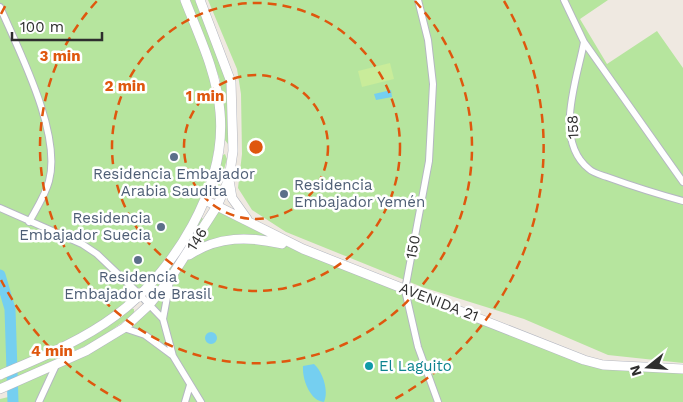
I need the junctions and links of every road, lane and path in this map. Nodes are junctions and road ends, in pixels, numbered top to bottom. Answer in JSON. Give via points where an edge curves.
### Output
{"nodes":[{"id":1,"x":185,"y":0,"type":"edge"},
{"id":2,"x":200,"y":0,"type":"edge"},
{"id":3,"x":418,"y":0,"type":"edge"},
{"id":4,"x":564,"y":0,"type":"edge"},
{"id":5,"x":0,"y":7,"type":"edge"},
{"id":6,"x":584,"y":42,"type":"junction"},
{"id":7,"x":220,"y":148,"type":"junction"},
{"id":8,"x":233,"y":151,"type":"junction"},
{"id":9,"x":228,"y":179,"type":"junction"},
{"id":10,"x":683,"y":182,"type":"edge"},
{"id":11,"x":205,"y":200,"type":"junction"},
{"id":12,"x":683,"y":201,"type":"edge"},
{"id":13,"x":217,"y":206,"type":"junction"},
{"id":14,"x":0,"y":208,"type":"edge"},
{"id":15,"x":249,"y":221,"type":"junction"},
{"id":16,"x":29,"y":222,"type":"junction"},
{"id":17,"x":303,"y":249,"type":"junction"},
{"id":18,"x":185,"y":258,"type":"junction"},
{"id":19,"x":170,"y":279,"type":"junction"},
{"id":20,"x":405,"y":290,"type":"junction"},
{"id":21,"x":139,"y":294,"type":"junction"},
{"id":22,"x":149,"y":305,"type":"junction"},
{"id":23,"x":163,"y":319,"type":"junction"},
{"id":24,"x":124,"y":328,"type":"junction"},
{"id":25,"x":167,"y":336,"type":"junction"},
{"id":26,"x":158,"y":344,"type":"junction"},
{"id":27,"x":173,"y":356,"type":"junction"},
{"id":28,"x":58,"y":363,"type":"junction"},
{"id":29,"x":683,"y":369,"type":"edge"},
{"id":30,"x":0,"y":375,"type":"edge"},
{"id":31,"x":190,"y":385,"type":"junction"},
{"id":32,"x":0,"y":389,"type":"edge"},
{"id":33,"x":39,"y":402,"type":"edge"},
{"id":34,"x":185,"y":402,"type":"edge"},
{"id":35,"x":201,"y":402,"type":"edge"},
{"id":36,"x":438,"y":402,"type":"edge"}],
"edges":[{"from":1,"to":7,"type":"main road","name":"146","via":[[217,84],[221,113]]},
{"from":2,"to":8,"type":"main road","name":"146","via":[[232,82]]},
{"from":3,"to":20,"type":"street","name":"150","via":[[428,40],[433,84],[429,162]]},
{"from":4,"to":6,"type":"street"},
{"from":5,"to":16,"type":"street","via":[[39,101],[50,142],[50,181]]},
{"from":6,"to":10,"type":"street"},
{"from":6,"to":12,"type":"street","name":"158","via":[[570,117],[577,154],[590,170]]},
{"from":7,"to":8,"type":"main road"},
{"from":7,"to":11,"type":"main road","name":"146"},
{"from":8,"to":9,"type":"main road","name":"146"},
{"from":9,"to":13,"type":"main road","name":"146"},
{"from":9,"to":15,"type":"main road","via":[[232,198]]},
{"from":11,"to":13,"type":"main road","name":"AVENIDA 21"},
{"from":11,"to":21,"type":"main road","name":"146","via":[[181,243]]},
{"from":13,"to":15,"type":"main road","name":"AVENIDA 21"},
{"from":13,"to":18,"type":"main road","name":"146"},
{"from":14,"to":16,"type":"street"},
{"from":15,"to":17,"type":"main road","name":"AVENIDA 21"},
{"from":16,"to":21,"type":"street","via":[[82,244]]},
{"from":17,"to":18,"type":"main road","via":[[242,238],[204,246]]},
{"from":17,"to":20,"type":"main road","name":"AVENIDA 21"},
{"from":18,"to":19,"type":"main road","name":"146"},
{"from":19,"to":22,"type":"main road","name":"146"},
{"from":19,"to":23,"type":"street"},
{"from":20,"to":29,"type":"main road","name":"AVENIDA 21","via":[[603,365]]},
{"from":20,"to":36,"type":"street","name":"150","via":[[418,348]]},
{"from":21,"to":22,"type":"street"},
{"from":21,"to":30,"type":"main road","name":"146","via":[[116,316],[85,335]]},
{"from":22,"to":23,"type":"street"},
{"from":22,"to":24,"type":"main road","name":"146"},
{"from":23,"to":25,"type":"street"},
{"from":24,"to":26,"type":"street","via":[[145,335]]},
{"from":24,"to":28,"type":"main road","name":"146","via":[[86,351]]},
{"from":25,"to":26,"type":"street"},
{"from":25,"to":27,"type":"street"},
{"from":26,"to":27,"type":"street"},
{"from":27,"to":31,"type":"street"},
{"from":28,"to":32,"type":"main road","name":"146"},
{"from":28,"to":33,"type":"street"},
{"from":31,"to":34,"type":"street"},
{"from":31,"to":35,"type":"street"}]}
